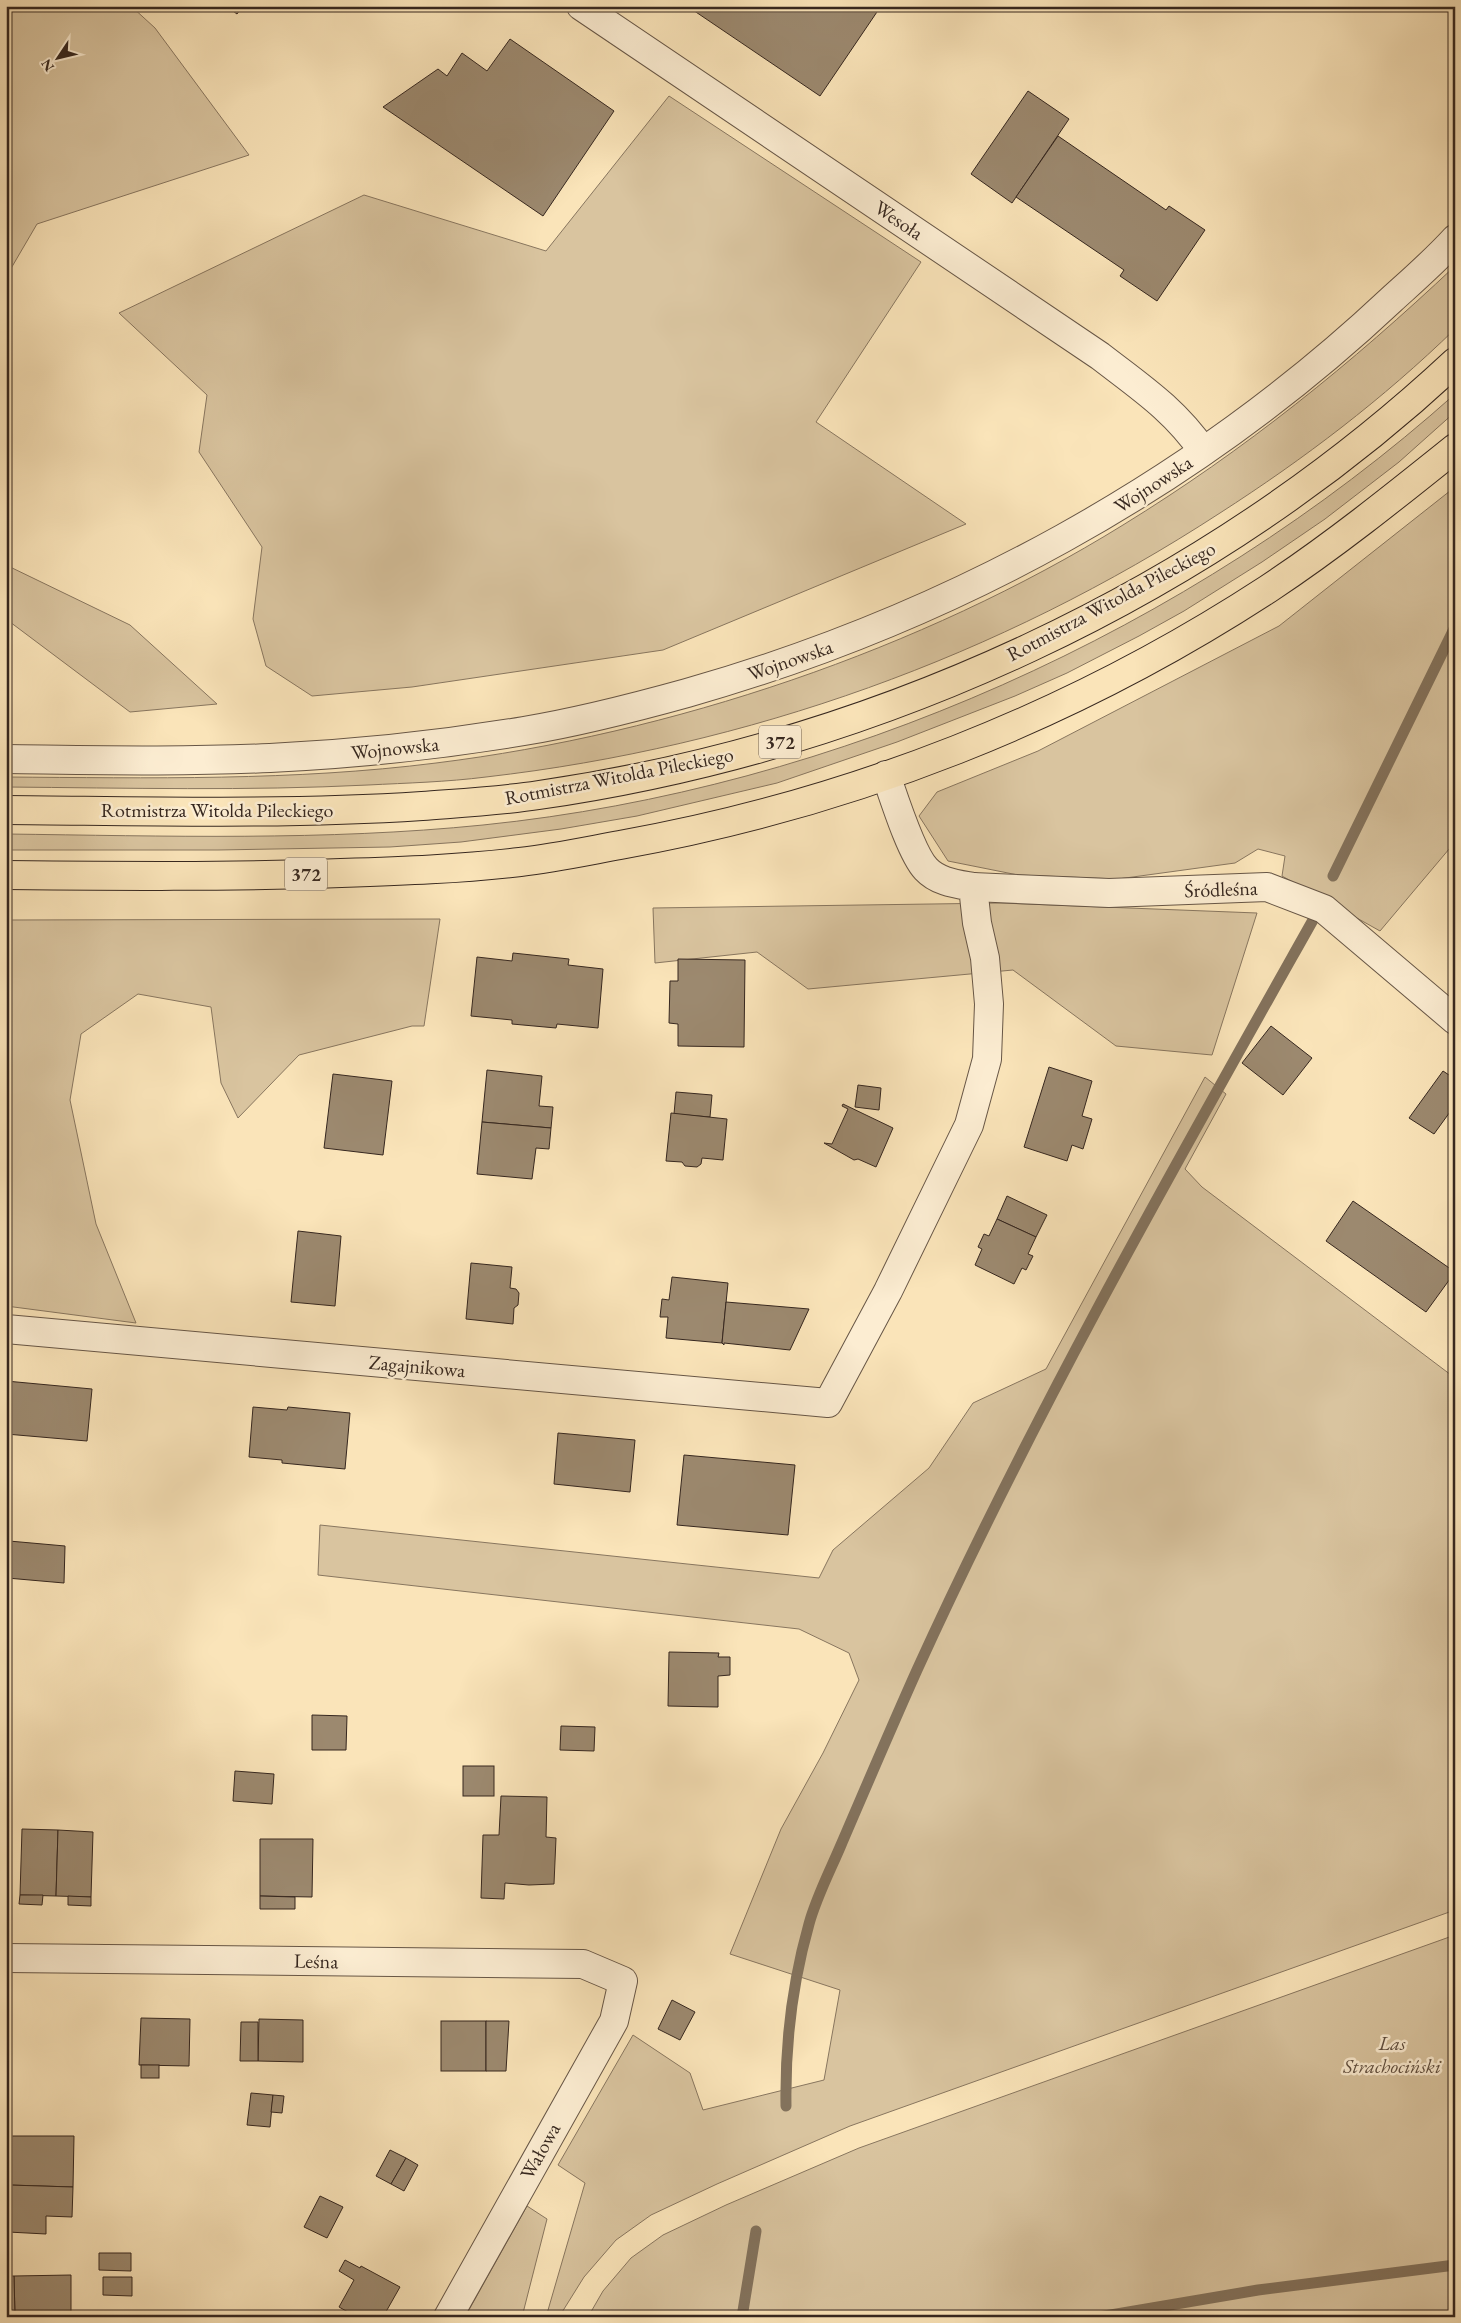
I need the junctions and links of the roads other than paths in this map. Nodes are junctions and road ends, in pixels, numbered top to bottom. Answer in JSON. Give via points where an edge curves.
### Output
{"nodes":[{"id":1,"x":581,"y":6,"type":"edge"},
{"id":2,"x":1455,"y":239,"type":"edge"},
{"id":3,"x":1455,"y":362,"type":"edge"},
{"id":4,"x":1455,"y":448,"type":"edge"},
{"id":5,"x":1203,"y":451,"type":"junction"},
{"id":6,"x":6,"y":759,"type":"edge"},
{"id":7,"x":886,"y":775,"type":"junction"},
{"id":8,"x":6,"y":810,"type":"edge"},
{"id":9,"x":6,"y":875,"type":"edge"},
{"id":10,"x":973,"y":887,"type":"junction"},
{"id":11,"x":1455,"y":1020,"type":"edge"},
{"id":12,"x":6,"y":1329,"type":"edge"},
{"id":13,"x":6,"y":1958,"type":"edge"},
{"id":14,"x":623,"y":1981,"type":"joint"},
{"id":15,"x":448,"y":2317,"type":"edge"}],
"edges":[{"from":1,"to":5,"type":"street","name":"Wesoła","via":[[1100,356],[1168,409],[1187,427]]},
{"from":2,"to":5,"type":"street","name":"Wojnowska","via":[[1359,331],[1298,383]]},
{"from":3,"to":8,"type":"main road","name":"Rotmistrza Witolda Pileckiego","number":"372","via":[[1350,453],[1232,536],[1143,589],[1054,636],[958,679],[860,716],[755,750],[666,772],[538,795],[447,804],[281,812]]},
{"from":4,"to":7,"type":"main road","number":"372","via":[[1282,579],[1164,651],[1080,695],[975,743]]},
{"from":5,"to":6,"type":"street","name":"Wojnowska","via":[[1146,490],[1034,555],[915,611],[835,645],[753,674],[622,711],[526,731],[358,752],[248,758]]},
{"from":7,"to":9,"type":"main road","number":"372","via":[[784,808],[691,832],[522,862],[249,876]]},
{"from":7,"to":10,"type":"street","name":"Śródleśna","via":[[916,852],[926,869],[945,881]]},
{"from":10,"to":11,"type":"street","name":"Śródleśna","via":[[1109,893],[1267,887],[1324,909]]},
{"from":10,"to":12,"type":"street","name":"Zagajnikowa","via":[[989,1004],[987,1059],[969,1125],[828,1403]]},
{"from":13,"to":14,"type":"street","name":"Leśna","via":[[582,1964]]},
{"from":14,"to":15,"type":"street","name":"Wałowa","via":[[614,2021]]}]}
